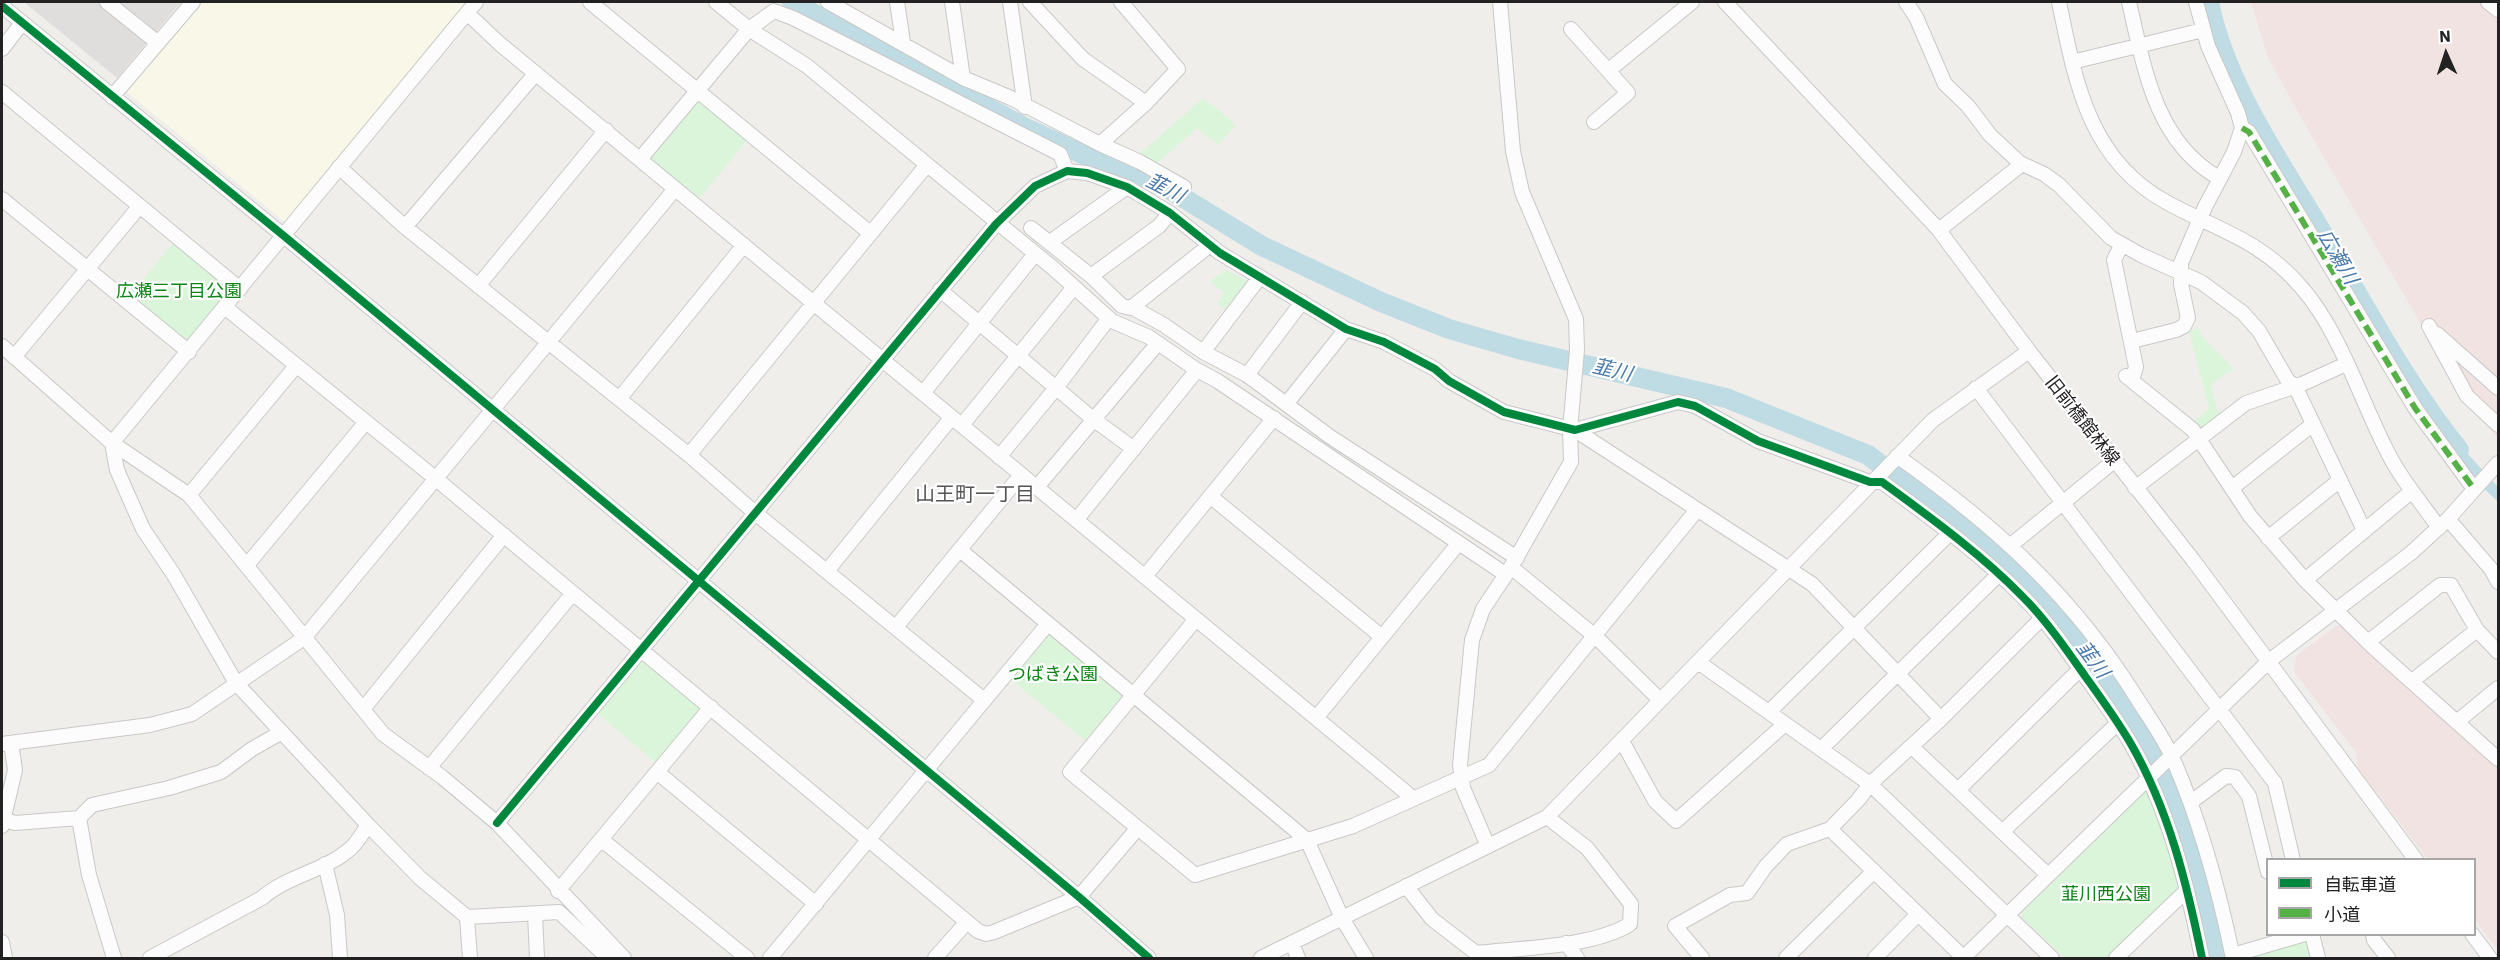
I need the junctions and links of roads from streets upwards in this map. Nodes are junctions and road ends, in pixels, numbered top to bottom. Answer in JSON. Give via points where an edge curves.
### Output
{"nodes":[{"id":1,"x":107,"y":2,"type":"edge"},
{"id":2,"x":193,"y":2,"type":"edge"},
{"id":3,"x":476,"y":2,"type":"edge"},
{"id":4,"x":590,"y":2,"type":"edge"},
{"id":5,"x":716,"y":2,"type":"edge"},
{"id":6,"x":828,"y":2,"type":"edge"},
{"id":7,"x":897,"y":2,"type":"edge"},
{"id":8,"x":952,"y":2,"type":"edge"},
{"id":9,"x":1010,"y":2,"type":"edge"},
{"id":10,"x":1030,"y":2,"type":"edge"},
{"id":11,"x":1121,"y":2,"type":"edge"},
{"id":12,"x":1500,"y":2,"type":"edge"},
{"id":13,"x":1692,"y":2,"type":"edge"},
{"id":14,"x":1725,"y":2,"type":"edge"},
{"id":15,"x":1906,"y":2,"type":"edge"},
{"id":16,"x":2059,"y":2,"type":"edge"},
{"id":17,"x":2129,"y":2,"type":"edge"},
{"id":18,"x":2196,"y":2,"type":"edge"},
{"id":19,"x":2488,"y":2,"type":"edge"},
{"id":20,"x":2,"y":6,"type":"edge"},
{"id":21,"x":841,"y":6,"type":"edge"},
{"id":22,"x":2499,"y":10,"type":"edge"},
{"id":23,"x":467,"y":13,"type":"junction"},
{"id":24,"x":22,"y":23,"type":"junction"},
{"id":25,"x":749,"y":28,"type":"junction"},
{"id":26,"x":1571,"y":29,"type":"dead end"},
{"id":27,"x":2203,"y":30,"type":"junction"},
{"id":28,"x":903,"y":42,"type":"junction"},
{"id":29,"x":158,"y":43,"type":"junction"},
{"id":30,"x":2139,"y":47,"type":"junction"},
{"id":31,"x":2,"y":49,"type":"edge"},
{"id":32,"x":2072,"y":62,"type":"junction"},
{"id":33,"x":1609,"y":70,"type":"junction"},
{"id":34,"x":536,"y":73,"type":"junction"},
{"id":35,"x":963,"y":78,"type":"junction"},
{"id":36,"x":698,"y":91,"type":"junction"},
{"id":37,"x":2,"y":92,"type":"edge"},
{"id":38,"x":112,"y":97,"type":"junction"},
{"id":39,"x":1146,"y":103,"type":"junction"},
{"id":40,"x":1025,"y":107,"type":"junction"},
{"id":41,"x":1594,"y":122,"type":"dead end"},
{"id":42,"x":2242,"y":128,"type":"junction"},
{"id":43,"x":606,"y":130,"type":"junction"},
{"id":44,"x":1100,"y":144,"type":"junction"},
{"id":45,"x":641,"y":158,"type":"junction"},
{"id":46,"x":2022,"y":164,"type":"junction"},
{"id":47,"x":926,"y":166,"type":"junction"},
{"id":48,"x":339,"y":167,"type":"junction"},
{"id":49,"x":1067,"y":171,"type":"junction"},
{"id":50,"x":2219,"y":178,"type":"junction"},
{"id":51,"x":1127,"y":187,"type":"junction"},
{"id":52,"x":1184,"y":187,"type":"dead end"},
{"id":53,"x":675,"y":189,"type":"junction"},
{"id":54,"x":2,"y":199,"type":"edge"},
{"id":55,"x":139,"y":207,"type":"junction"},
{"id":56,"x":1170,"y":213,"type":"junction"},
{"id":57,"x":2203,"y":219,"type":"junction"},
{"id":58,"x":996,"y":224,"type":"junction"},
{"id":59,"x":405,"y":227,"type":"junction"},
{"id":60,"x":1031,"y":228,"type":"dead end"},
{"id":61,"x":1939,"y":231,"type":"junction"},
{"id":62,"x":870,"y":233,"type":"junction"},
{"id":63,"x":284,"y":236,"type":"junction"},
{"id":64,"x":1050,"y":242,"type":"junction"},
{"id":65,"x":2122,"y":244,"type":"junction"},
{"id":66,"x":744,"y":245,"type":"junction"},
{"id":67,"x":1210,"y":245,"type":"junction"},
{"id":68,"x":1035,"y":254,"type":"junction"},
{"id":69,"x":86,"y":269,"type":"junction"},
{"id":70,"x":2181,"y":272,"type":"junction"},
{"id":71,"x":1091,"y":276,"type":"junction"},
{"id":72,"x":1260,"y":277,"type":"junction"},
{"id":73,"x":478,"y":286,"type":"junction"},
{"id":74,"x":1074,"y":287,"type":"junction"},
{"id":75,"x":240,"y":289,"type":"junction"},
{"id":76,"x":940,"y":290,"type":"junction"},
{"id":77,"x":813,"y":302,"type":"junction"},
{"id":78,"x":1302,"y":302,"type":"junction"},
{"id":79,"x":226,"y":308,"type":"junction"},
{"id":80,"x":1131,"y":308,"type":"junction"},
{"id":81,"x":1109,"y":318,"type":"junction"},
{"id":82,"x":980,"y":324,"type":"junction"},
{"id":83,"x":1346,"y":329,"type":"junction"},
{"id":84,"x":2132,"y":341,"type":"junction"},
{"id":85,"x":546,"y":342,"type":"junction"},
{"id":86,"x":1158,"y":343,"type":"junction"},
{"id":87,"x":2,"y":346,"type":"edge"},
{"id":88,"x":2029,"y":351,"type":"junction"},
{"id":89,"x":189,"y":352,"type":"junction"},
{"id":90,"x":1203,"y":352,"type":"junction"},
{"id":91,"x":1017,"y":355,"type":"junction"},
{"id":92,"x":14,"y":357,"type":"junction"},
{"id":93,"x":883,"y":359,"type":"junction"},
{"id":94,"x":2346,"y":364,"type":"junction"},
{"id":95,"x":296,"y":366,"type":"junction"},
{"id":96,"x":1197,"y":370,"type":"junction"},
{"id":97,"x":1246,"y":375,"type":"junction"},
{"id":98,"x":2295,"y":386,"type":"junction"},
{"id":99,"x":1056,"y":388,"type":"junction"},
{"id":100,"x":1976,"y":388,"type":"junction"},
{"id":101,"x":2499,"y":388,"type":"edge"},
{"id":102,"x":923,"y":393,"type":"junction"},
{"id":103,"x":619,"y":399,"type":"junction"},
{"id":104,"x":1287,"y":403,"type":"junction"},
{"id":105,"x":490,"y":410,"type":"junction"},
{"id":106,"x":1274,"y":418,"type":"junction"},
{"id":107,"x":1093,"y":419,"type":"junction"},
{"id":108,"x":957,"y":421,"type":"junction"},
{"id":109,"x":366,"y":422,"type":"junction"},
{"id":110,"x":2313,"y":424,"type":"junction"},
{"id":111,"x":2499,"y":425,"type":"edge"},
{"id":112,"x":1572,"y":430,"type":"junction"},
{"id":113,"x":2200,"y":440,"type":"junction"},
{"id":114,"x":112,"y":442,"type":"junction"},
{"id":115,"x":1134,"y":449,"type":"junction"},
{"id":116,"x":689,"y":455,"type":"junction"},
{"id":117,"x":999,"y":457,"type":"junction"},
{"id":118,"x":1896,"y":458,"type":"junction"},
{"id":119,"x":2114,"y":461,"type":"junction"},
{"id":120,"x":2495,"y":466,"type":"edge"},
{"id":121,"x":1021,"y":475,"type":"junction"},
{"id":122,"x":435,"y":478,"type":"junction"},
{"id":123,"x":1875,"y":478,"type":"junction"},
{"id":124,"x":2340,"y":480,"type":"junction"},
{"id":125,"x":1037,"y":487,"type":"junction"},
{"id":126,"x":2476,"y":487,"type":"junction"},
{"id":127,"x":2135,"y":488,"type":"junction"},
{"id":128,"x":2232,"y":488,"type":"junction"},
{"id":129,"x":2412,"y":491,"type":"junction"},
{"id":130,"x":189,"y":495,"type":"junction"},
{"id":131,"x":1210,"y":496,"type":"junction"},
{"id":132,"x":2063,"y":502,"type":"junction"},
{"id":133,"x":1696,"y":511,"type":"junction"},
{"id":134,"x":754,"y":512,"type":"junction"},
{"id":135,"x":1077,"y":519,"type":"junction"},
{"id":136,"x":2443,"y":524,"type":"junction"},
{"id":137,"x":2364,"y":530,"type":"junction"},
{"id":138,"x":1950,"y":533,"type":"junction"},
{"id":139,"x":504,"y":535,"type":"junction"},
{"id":140,"x":2268,"y":538,"type":"junction"},
{"id":141,"x":1458,"y":544,"type":"junction"},
{"id":142,"x":2011,"y":544,"type":"junction"},
{"id":143,"x":960,"y":550,"type":"junction"},
{"id":144,"x":247,"y":565,"type":"junction"},
{"id":145,"x":1511,"y":566,"type":"junction"},
{"id":146,"x":1788,"y":569,"type":"junction"},
{"id":147,"x":827,"y":571,"type":"junction"},
{"id":148,"x":1999,"y":574,"type":"junction"},
{"id":149,"x":1146,"y":575,"type":"junction"},
{"id":150,"x":2305,"y":580,"type":"junction"},
{"id":151,"x":697,"y":582,"type":"junction"},
{"id":152,"x":2499,"y":582,"type":"edge"},
{"id":153,"x":573,"y":593,"type":"junction"},
{"id":154,"x":2337,"y":611,"type":"junction"},
{"id":155,"x":1196,"y":619,"type":"junction"},
{"id":156,"x":2041,"y":619,"type":"junction"},
{"id":157,"x":1047,"y":626,"type":"junction"},
{"id":158,"x":896,"y":627,"type":"junction"},
{"id":159,"x":1854,"y":628,"type":"junction"},
{"id":160,"x":2478,"y":630,"type":"junction"},
{"id":161,"x":1382,"y":637,"type":"junction"},
{"id":162,"x":1596,"y":637,"type":"junction"},
{"id":163,"x":304,"y":638,"type":"junction"},
{"id":164,"x":2368,"y":642,"type":"junction"},
{"id":165,"x":642,"y":650,"type":"junction"},
{"id":166,"x":2499,"y":652,"type":"edge"},
{"id":167,"x":1698,"y":662,"type":"junction"},
{"id":168,"x":2269,"y":662,"type":"junction"},
{"id":169,"x":2080,"y":669,"type":"junction"},
{"id":170,"x":1898,"y":674,"type":"junction"},
{"id":171,"x":2412,"y":681,"type":"junction"},
{"id":172,"x":236,"y":683,"type":"junction"},
{"id":173,"x":2499,"y":688,"type":"edge"},
{"id":174,"x":1133,"y":697,"type":"junction"},
{"id":175,"x":984,"y":700,"type":"junction"},
{"id":176,"x":1660,"y":700,"type":"junction"},
{"id":177,"x":711,"y":707,"type":"junction"},
{"id":178,"x":363,"y":709,"type":"junction"},
{"id":179,"x":2220,"y":711,"type":"junction"},
{"id":180,"x":1769,"y":712,"type":"junction"},
{"id":181,"x":1316,"y":718,"type":"junction"},
{"id":182,"x":1941,"y":719,"type":"junction"},
{"id":183,"x":2458,"y":721,"type":"junction"},
{"id":184,"x":2118,"y":723,"type":"junction"},
{"id":185,"x":1785,"y":724,"type":"junction"},
{"id":186,"x":282,"y":732,"type":"junction"},
{"id":187,"x":1622,"y":741,"type":"junction"},
{"id":188,"x":6,"y":743,"type":"edge"},
{"id":189,"x":1911,"y":746,"type":"junction"},
{"id":190,"x":1821,"y":749,"type":"junction"},
{"id":191,"x":2169,"y":759,"type":"junction"},
{"id":192,"x":2499,"y":759,"type":"edge"},
{"id":193,"x":429,"y":768,"type":"junction"},
{"id":194,"x":657,"y":772,"type":"junction"},
{"id":195,"x":927,"y":772,"type":"junction"},
{"id":196,"x":2151,"y":776,"type":"junction"},
{"id":197,"x":1462,"y":778,"type":"junction"},
{"id":198,"x":1869,"y":784,"type":"junction"},
{"id":199,"x":1958,"y":790,"type":"junction"},
{"id":200,"x":1414,"y":799,"type":"junction"},
{"id":201,"x":2191,"y":802,"type":"junction"},
{"id":202,"x":1547,"y":817,"type":"junction"},
{"id":203,"x":79,"y":818,"type":"junction"},
{"id":204,"x":2,"y":821,"type":"edge"},
{"id":205,"x":497,"y":823,"type":"junction"},
{"id":206,"x":368,"y":825,"type":"junction"},
{"id":207,"x":1137,"y":829,"type":"junction"},
{"id":208,"x":1830,"y":829,"type":"junction"},
{"id":209,"x":2002,"y":832,"type":"junction"},
{"id":210,"x":869,"y":839,"type":"junction"},
{"id":211,"x":602,"y":840,"type":"junction"},
{"id":212,"x":1307,"y":840,"type":"junction"},
{"id":213,"x":1488,"y":846,"type":"junction"},
{"id":214,"x":2293,"y":858,"type":"edge"},
{"id":215,"x":2415,"y":858,"type":"edge"},
{"id":216,"x":325,"y":864,"type":"junction"},
{"id":217,"x":2266,"y":864,"type":"edge"},
{"id":218,"x":1874,"y":871,"type":"junction"},
{"id":219,"x":2048,"y":875,"type":"junction"},
{"id":220,"x":1406,"y":886,"type":"junction"},
{"id":221,"x":2187,"y":890,"type":"junction"},
{"id":222,"x":558,"y":891,"type":"junction"},
{"id":223,"x":1079,"y":897,"type":"junction"},
{"id":224,"x":816,"y":904,"type":"junction"},
{"id":225,"x":535,"y":914,"type":"junction"},
{"id":226,"x":1918,"y":914,"type":"junction"},
{"id":227,"x":2007,"y":915,"type":"junction"},
{"id":228,"x":467,"y":917,"type":"junction"},
{"id":229,"x":1342,"y":918,"type":"junction"},
{"id":230,"x":966,"y":923,"type":"junction"},
{"id":231,"x":2312,"y":936,"type":"edge"},
{"id":232,"x":2373,"y":936,"type":"edge"},
{"id":233,"x":2474,"y":936,"type":"edge"},
{"id":234,"x":2284,"y":937,"type":"edge"},
{"id":235,"x":2,"y":942,"type":"edge"},
{"id":236,"x":1292,"y":943,"type":"junction"},
{"id":237,"x":1566,"y":943,"type":"junction"},
{"id":238,"x":604,"y":956,"type":"edge"},
{"id":239,"x":1475,"y":956,"type":"edge"},
{"id":240,"x":2233,"y":957,"type":"edge"},
{"id":241,"x":5,"y":958,"type":"edge"},
{"id":242,"x":114,"y":958,"type":"edge"},
{"id":243,"x":150,"y":958,"type":"edge"},
{"id":244,"x":340,"y":958,"type":"edge"},
{"id":245,"x":470,"y":958,"type":"edge"},
{"id":246,"x":537,"y":958,"type":"edge"},
{"id":247,"x":624,"y":958,"type":"edge"},
{"id":248,"x":747,"y":958,"type":"edge"},
{"id":249,"x":770,"y":958,"type":"edge"},
{"id":250,"x":935,"y":958,"type":"edge"},
{"id":251,"x":1149,"y":958,"type":"edge"},
{"id":252,"x":1262,"y":958,"type":"edge"},
{"id":253,"x":1298,"y":958,"type":"edge"},
{"id":254,"x":1366,"y":958,"type":"edge"},
{"id":255,"x":1577,"y":958,"type":"edge"},
{"id":256,"x":1702,"y":958,"type":"edge"},
{"id":257,"x":1786,"y":958,"type":"edge"},
{"id":258,"x":1875,"y":958,"type":"edge"},
{"id":259,"x":1963,"y":958,"type":"edge"},
{"id":260,"x":2052,"y":958,"type":"edge"},
{"id":261,"x":2116,"y":958,"type":"edge"},
{"id":262,"x":2202,"y":958,"type":"edge"},
{"id":263,"x":2318,"y":958,"type":"edge"},
{"id":264,"x":2388,"y":958,"type":"edge"},
{"id":265,"x":2490,"y":958,"type":"edge"}],
"edges":[{"from":1,"to":29,"type":"street"},
{"from":2,"to":29,"type":"street"},
{"from":3,"to":23,"type":"street"},
{"from":4,"to":36,"type":"street"},
{"from":5,"to":25,"type":"street"},
{"from":6,"to":21,"type":"street"},
{"from":7,"to":28,"type":"street"},
{"from":8,"to":35,"type":"street"},
{"from":9,"to":40,"type":"street"},
{"from":10,"to":39,"type":"street","via":[[1083,59]]},
{"from":11,"to":39,"type":"street","via":[[1178,69]]},
{"from":12,"to":112,"type":"street","via":[[1513,151],[1522,192],[1576,319]]},
{"from":13,"to":33,"type":"street"},
{"from":14,"to":61,"type":"street","name":"旧前橋館林線"},
{"from":15,"to":46,"type":"street","via":[[1946,84],[1990,135]]},
{"from":16,"to":32,"type":"street"},
{"from":17,"to":30,"type":"street"},
{"from":18,"to":27,"type":"street"},
{"from":19,"to":22,"type":"street"},
{"from":20,"to":24,"type":"street"},
{"from":21,"to":28,"type":"street"},
{"from":23,"to":34,"type":"street"},
{"from":23,"to":48,"type":"street"},
{"from":24,"to":31,"type":"street"},
{"from":24,"to":38,"type":"street"},
{"from":25,"to":36,"type":"street"},
{"from":25,"to":47,"type":"street","via":[[807,66]]},
{"from":25,"to":49,"type":"street","via":[[774,11],[793,18],[1060,154]]},
{"from":26,"to":33,"type":"street"},
{"from":27,"to":30,"type":"street"},
{"from":27,"to":42,"type":"street"},
{"from":28,"to":35,"type":"street"},
{"from":29,"to":38,"type":"street"},
{"from":30,"to":32,"type":"street"},
{"from":30,"to":50,"type":"street","via":[[2150,92],[2163,119],[2186,150]]},
{"from":32,"to":57,"type":"street","via":[[2091,123],[2113,155],[2142,186],[2165,202]]},
{"from":33,"to":41,"type":"street","via":[[1628,93]]},
{"from":34,"to":43,"type":"street"},
{"from":34,"to":59,"type":"street"},
{"from":35,"to":40,"type":"street"},
{"from":36,"to":45,"type":"street"},
{"from":36,"to":62,"type":"street"},
{"from":37,"to":55,"type":"street"},
{"from":38,"to":63,"type":"street"},
{"from":39,"to":44,"type":"street"},
{"from":40,"to":44,"type":"street"},
{"from":42,"to":50,"type":"street"},
{"from":42,"to":126,"type":"street","via":[[2249,132],[2287,190],[2415,408]]},
{"from":43,"to":45,"type":"street"},
{"from":43,"to":73,"type":"street"},
{"from":44,"to":52,"type":"street"},
{"from":45,"to":53,"type":"street"},
{"from":46,"to":61,"type":"street"},
{"from":46,"to":65,"type":"street","via":[[2059,185],[2092,221]]},
{"from":47,"to":58,"type":"street"},
{"from":47,"to":62,"type":"street"},
{"from":48,"to":59,"type":"street"},
{"from":48,"to":63,"type":"street"},
{"from":49,"to":51,"type":"street","via":[[1087,173]]},
{"from":49,"to":58,"type":"street","via":[[1035,186]]},
{"from":50,"to":57,"type":"street"},
{"from":51,"to":56,"type":"street"},
{"from":51,"to":64,"type":"street"},
{"from":53,"to":66,"type":"street"},
{"from":53,"to":85,"type":"street"},
{"from":54,"to":69,"type":"street"},
{"from":55,"to":69,"type":"street"},
{"from":55,"to":75,"type":"street"},
{"from":56,"to":67,"type":"street"},
{"from":56,"to":71,"type":"street","via":[[1159,226]]},
{"from":57,"to":70,"type":"street","via":[[2181,263]]},
{"from":57,"to":94,"type":"street","via":[[2251,243],[2290,274],[2320,312]]},
{"from":58,"to":68,"type":"street"},
{"from":58,"to":76,"type":"street"},
{"from":59,"to":73,"type":"street"},
{"from":60,"to":64,"type":"street"},
{"from":61,"to":88,"type":"street","name":"旧前橋館林線"},
{"from":62,"to":77,"type":"street"},
{"from":63,"to":75,"type":"street"},
{"from":63,"to":105,"type":"street"},
{"from":64,"to":71,"type":"street"},
{"from":65,"to":70,"type":"street"},
{"from":65,"to":84,"type":"street","via":[[2114,260]]},
{"from":66,"to":77,"type":"street"},
{"from":66,"to":103,"type":"street"},
{"from":67,"to":72,"type":"street"},
{"from":67,"to":80,"type":"street"},
{"from":68,"to":74,"type":"street"},
{"from":68,"to":82,"type":"street"},
{"from":69,"to":89,"type":"street"},
{"from":69,"to":92,"type":"street"},
{"from":70,"to":84,"type":"street","via":[[2188,312],[2184,326]]},
{"from":70,"to":98,"type":"street","via":[[2243,313]]},
{"from":71,"to":80,"type":"street","via":[[1122,306]]},
{"from":72,"to":78,"type":"street"},
{"from":72,"to":90,"type":"street"},
{"from":73,"to":85,"type":"street"},
{"from":74,"to":81,"type":"street"},
{"from":74,"to":91,"type":"street"},
{"from":75,"to":79,"type":"street"},
{"from":76,"to":82,"type":"street"},
{"from":76,"to":93,"type":"street"},
{"from":77,"to":93,"type":"street"},
{"from":77,"to":116,"type":"street"},
{"from":78,"to":83,"type":"street"},
{"from":78,"to":97,"type":"street"},
{"from":79,"to":89,"type":"street"},
{"from":79,"to":95,"type":"street"},
{"from":80,"to":90,"type":"street"},
{"from":81,"to":86,"type":"street"},
{"from":81,"to":99,"type":"street"},
{"from":82,"to":91,"type":"street"},
{"from":82,"to":102,"type":"street"},
{"from":83,"to":104,"type":"street"},
{"from":83,"to":112,"type":"street","via":[[1384,342],[1504,412]]},
{"from":84,"to":113,"type":"street","via":[[2136,367],[2129,378]]},
{"from":85,"to":103,"type":"street"},
{"from":85,"to":105,"type":"street"},
{"from":86,"to":96,"type":"street"},
{"from":86,"to":107,"type":"street"},
{"from":87,"to":92,"type":"street"},
{"from":88,"to":100,"type":"street"},
{"from":88,"to":119,"type":"street","name":"旧前橋館林線"},
{"from":89,"to":114,"type":"street"},
{"from":90,"to":97,"type":"street"},
{"from":91,"to":99,"type":"street"},
{"from":91,"to":108,"type":"street"},
{"from":92,"to":114,"type":"street"},
{"from":93,"to":102,"type":"street"},
{"from":93,"to":134,"type":"street"},
{"from":94,"to":98,"type":"street"},
{"from":94,"to":129,"type":"street","via":[[2392,462]]},
{"from":95,"to":109,"type":"street"},
{"from":95,"to":130,"type":"street"},
{"from":96,"to":106,"type":"street"},
{"from":96,"to":115,"type":"street"},
{"from":97,"to":104,"type":"street"},
{"from":98,"to":110,"type":"street"},
{"from":98,"to":113,"type":"street","via":[[2246,403]]},
{"from":99,"to":107,"type":"street"},
{"from":99,"to":117,"type":"street"},
{"from":100,"to":118,"type":"street","via":[[1933,420]]},
{"from":100,"to":132,"type":"street"},
{"from":101,"to":111,"type":"street","via":[[2429,326],[2467,396]]},
{"from":102,"to":108,"type":"street"},
{"from":103,"to":116,"type":"street"},
{"from":104,"to":145,"type":"street"},
{"from":105,"to":122,"type":"street"},
{"from":105,"to":151,"type":"street"},
{"from":106,"to":131,"type":"street"},
{"from":106,"to":141,"type":"street"},
{"from":107,"to":115,"type":"street"},
{"from":107,"to":125,"type":"street"},
{"from":108,"to":117,"type":"street"},
{"from":108,"to":147,"type":"street"},
{"from":109,"to":122,"type":"street"},
{"from":109,"to":144,"type":"street"},
{"from":110,"to":124,"type":"street"},
{"from":110,"to":128,"type":"street"},
{"from":112,"to":123,"type":"street","via":[[1678,402],[1695,406],[1758,441]]},
{"from":112,"to":133,"type":"street"},
{"from":112,"to":145,"type":"street","via":[[1571,462]]},
{"from":113,"to":127,"type":"street"},
{"from":113,"to":128,"type":"street"},
{"from":114,"to":130,"type":"street"},
{"from":114,"to":172,"type":"street","via":[[117,470],[143,529]]},
{"from":115,"to":135,"type":"street"},
{"from":116,"to":134,"type":"street"},
{"from":117,"to":121,"type":"street"},
{"from":118,"to":123,"type":"street"},
{"from":118,"to":142,"type":"street","via":[[1950,493]]},
{"from":119,"to":127,"type":"street","name":"旧前橋館林線"},
{"from":119,"to":132,"type":"street"},
{"from":120,"to":126,"type":"street"},
{"from":121,"to":125,"type":"street"},
{"from":121,"to":143,"type":"street"},
{"from":122,"to":139,"type":"street"},
{"from":122,"to":163,"type":"street"},
{"from":123,"to":138,"type":"street"},
{"from":123,"to":146,"type":"street"},
{"from":124,"to":137,"type":"street"},
{"from":124,"to":140,"type":"street"},
{"from":125,"to":135,"type":"street"},
{"from":126,"to":136,"type":"street"},
{"from":127,"to":168,"type":"street","name":"旧前橋館林線"},
{"from":128,"to":140,"type":"street"},
{"from":129,"to":136,"type":"street"},
{"from":129,"to":137,"type":"street"},
{"from":130,"to":144,"type":"street"},
{"from":131,"to":149,"type":"street"},
{"from":131,"to":161,"type":"street"},
{"from":132,"to":142,"type":"street"},
{"from":132,"to":179,"type":"street"},
{"from":133,"to":146,"type":"street"},
{"from":133,"to":162,"type":"street"},
{"from":134,"to":147,"type":"street"},
{"from":134,"to":151,"type":"street"},
{"from":135,"to":149,"type":"street"},
{"from":136,"to":152,"type":"street","via":[[2491,569]]},
{"from":136,"to":154,"type":"street"},
{"from":137,"to":150,"type":"street"},
{"from":138,"to":148,"type":"street"},
{"from":138,"to":159,"type":"street"},
{"from":139,"to":153,"type":"street"},
{"from":139,"to":178,"type":"street"},
{"from":140,"to":150,"type":"street"},
{"from":141,"to":145,"type":"street"},
{"from":141,"to":161,"type":"street"},
{"from":142,"to":191,"type":"street","via":[[2056,589],[2124,677]]},
{"from":143,"to":157,"type":"street"},
{"from":143,"to":158,"type":"street"},
{"from":144,"to":163,"type":"street"},
{"from":145,"to":162,"type":"street"},
{"from":145,"to":197,"type":"street","via":[[1483,609],[1472,640]]},
{"from":146,"to":159,"type":"street","via":[[1812,584]]},
{"from":146,"to":167,"type":"street"},
{"from":147,"to":158,"type":"street"},
{"from":148,"to":156,"type":"street"},
{"from":148,"to":170,"type":"street"},
{"from":149,"to":155,"type":"street"},
{"from":150,"to":154,"type":"street"},
{"from":151,"to":165,"type":"street"},
{"from":151,"to":195,"type":"street"},
{"from":153,"to":165,"type":"street"},
{"from":153,"to":193,"type":"street"},
{"from":154,"to":164,"type":"street"},
{"from":154,"to":168,"type":"street"},
{"from":155,"to":174,"type":"street"},
{"from":155,"to":181,"type":"street"},
{"from":156,"to":169,"type":"street"},
{"from":156,"to":182,"type":"street"},
{"from":157,"to":174,"type":"street"},
{"from":157,"to":175,"type":"street"},
{"from":158,"to":175,"type":"street"},
{"from":159,"to":170,"type":"street"},
{"from":159,"to":180,"type":"street"},
{"from":160,"to":164,"type":"street","via":[[2451,585],[2440,585]]},
{"from":160,"to":166,"type":"street"},
{"from":160,"to":171,"type":"street"},
{"from":161,"to":181,"type":"street"},
{"from":162,"to":176,"type":"street"},
{"from":162,"to":197,"type":"street","via":[[1489,765]]},
{"from":163,"to":172,"type":"street"},
{"from":163,"to":178,"type":"street"},
{"from":164,"to":171,"type":"street"},
{"from":165,"to":177,"type":"street"},
{"from":165,"to":205,"type":"street"},
{"from":167,"to":176,"type":"street"},
{"from":167,"to":180,"type":"street"},
{"from":168,"to":179,"type":"street"},
{"from":168,"to":215,"type":"street","name":"旧前橋館林線"},
{"from":169,"to":184,"type":"street"},
{"from":169,"to":199,"type":"street"},
{"from":170,"to":182,"type":"street"},
{"from":170,"to":190,"type":"street"},
{"from":171,"to":183,"type":"street"},
{"from":172,"to":186,"type":"street"},
{"from":172,"to":188,"type":"street","via":[[192,714],[150,725]]},
{"from":173,"to":183,"type":"street"},
{"from":174,"to":207,"type":"street","via":[[1070,772]]},
{"from":174,"to":212,"type":"street"},
{"from":175,"to":195,"type":"street"},
{"from":176,"to":187,"type":"street"},
{"from":177,"to":194,"type":"street"},
{"from":177,"to":210,"type":"street"},
{"from":178,"to":193,"type":"street","via":[[383,734]]},
{"from":179,"to":191,"type":"street"},
{"from":179,"to":214,"type":"street","via":[[2275,783]]},
{"from":180,"to":185,"type":"street"},
{"from":181,"to":200,"type":"street"},
{"from":182,"to":189,"type":"street"},
{"from":183,"to":192,"type":"street"},
{"from":184,"to":196,"type":"street"},
{"from":184,"to":209,"type":"street"},
{"from":185,"to":187,"type":"street","via":[[1676,821],[1655,801]]},
{"from":185,"to":190,"type":"street"},
{"from":186,"to":203,"type":"street","via":[[221,772],[92,805]]},
{"from":186,"to":206,"type":"street"},
{"from":187,"to":202,"type":"street"},
{"from":188,"to":204,"type":"street","via":[[15,770]]},
{"from":189,"to":198,"type":"street"},
{"from":189,"to":199,"type":"street"},
{"from":190,"to":198,"type":"street"},
{"from":191,"to":196,"type":"street"},
{"from":191,"to":201,"type":"street"},
{"from":193,"to":205,"type":"street"},
{"from":194,"to":211,"type":"street"},
{"from":194,"to":224,"type":"street"},
{"from":195,"to":210,"type":"street"},
{"from":195,"to":223,"type":"street"},
{"from":196,"to":219,"type":"street"},
{"from":196,"to":221,"type":"street"},
{"from":197,"to":200,"type":"street"},
{"from":197,"to":213,"type":"street"},
{"from":198,"to":208,"type":"street"},
{"from":198,"to":227,"type":"street"},
{"from":199,"to":209,"type":"street"},
{"from":200,"to":212,"type":"street","via":[[1353,826]]},
{"from":201,"to":217,"type":"street","via":[[2226,776],[2235,777],[2248,796]]},
{"from":201,"to":240,"type":"street"},
{"from":202,"to":213,"type":"street"},
{"from":202,"to":237,"type":"street","via":[[1587,848],[1631,904],[1630,924],[1619,931]]},
{"from":203,"to":204,"type":"street"},
{"from":203,"to":242,"type":"street","via":[[89,874]]},
{"from":205,"to":222,"type":"street"},
{"from":206,"to":216,"type":"street","via":[[352,848]]},
{"from":206,"to":228,"type":"street","via":[[420,878]]},
{"from":207,"to":212,"type":"street","via":[[1195,875]]},
{"from":207,"to":223,"type":"street"},
{"from":208,"to":218,"type":"street"},
{"from":208,"to":256,"type":"street","via":[[1787,844],[1747,893],[1730,895],[1675,926]]},
{"from":209,"to":219,"type":"street"},
{"from":210,"to":224,"type":"street"},
{"from":210,"to":230,"type":"street"},
{"from":211,"to":222,"type":"street"},
{"from":211,"to":248,"type":"street"},
{"from":212,"to":229,"type":"street"},
{"from":213,"to":220,"type":"street"},
{"from":216,"to":243,"type":"street"},
{"from":216,"to":244,"type":"street","via":[[337,915]]},
{"from":218,"to":226,"type":"street"},
{"from":218,"to":257,"type":"street"},
{"from":219,"to":227,"type":"street"},
{"from":220,"to":229,"type":"street"},
{"from":220,"to":239,"type":"street","via":[[1432,919]]},
{"from":221,"to":261,"type":"street"},
{"from":221,"to":262,"type":"street"},
{"from":222,"to":247,"type":"street"},
{"from":223,"to":230,"type":"street","via":[[986,934]]},
{"from":223,"to":251,"type":"street"},
{"from":224,"to":249,"type":"street"},
{"from":225,"to":228,"type":"street"},
{"from":225,"to":238,"type":"street","via":[[559,912]]},
{"from":225,"to":246,"type":"street"},
{"from":226,"to":258,"type":"street"},
{"from":226,"to":259,"type":"street"},
{"from":227,"to":259,"type":"street"},
{"from":227,"to":260,"type":"street"},
{"from":228,"to":245,"type":"street"},
{"from":229,"to":236,"type":"street"},
{"from":229,"to":254,"type":"street"},
{"from":230,"to":250,"type":"street"},
{"from":231,"to":263,"type":"street"},
{"from":232,"to":264,"type":"street"},
{"from":233,"to":265,"type":"street"},
{"from":234,"to":240,"type":"street"},
{"from":235,"to":241,"type":"street"},
{"from":236,"to":252,"type":"street"},
{"from":236,"to":253,"type":"street"},
{"from":237,"to":239,"type":"street"},
{"from":237,"to":255,"type":"street"}]}
